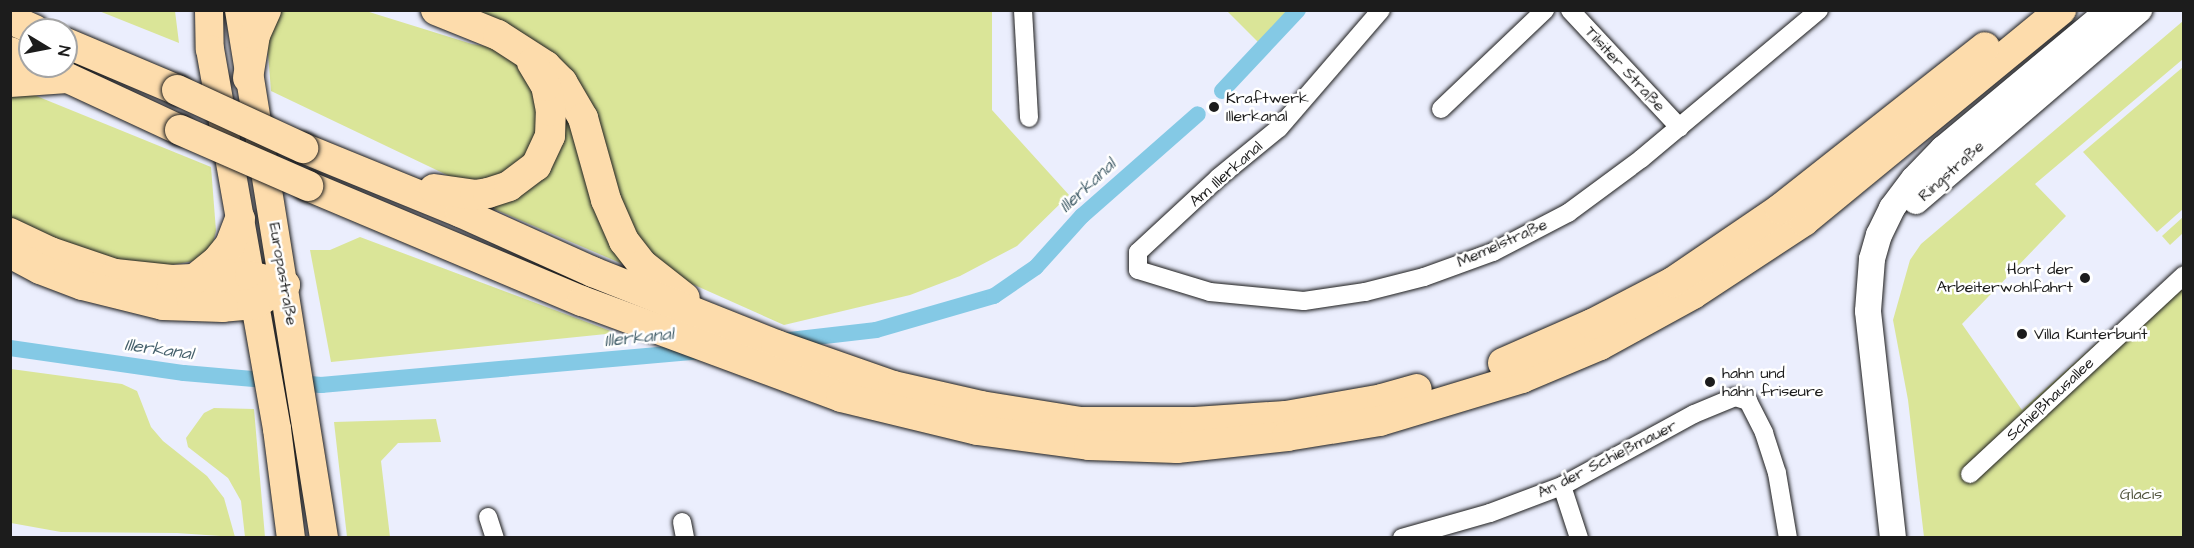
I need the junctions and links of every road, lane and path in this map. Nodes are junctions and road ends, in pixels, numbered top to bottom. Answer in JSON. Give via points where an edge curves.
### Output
{"nodes":[{"id":1,"x":194,"y":10,"type":"edge"},
{"id":2,"x":209,"y":10,"type":"edge"},
{"id":3,"x":239,"y":10,"type":"edge"},
{"id":4,"x":266,"y":10,"type":"edge"},
{"id":5,"x":436,"y":10,"type":"edge"},
{"id":6,"x":1023,"y":10,"type":"edge"},
{"id":7,"x":1382,"y":10,"type":"edge"},
{"id":8,"x":1545,"y":10,"type":"edge"},
{"id":9,"x":1570,"y":10,"type":"edge"},
{"id":10,"x":1819,"y":10,"type":"edge"},
{"id":11,"x":2030,"y":10,"type":"edge"},
{"id":12,"x":2061,"y":10,"type":"edge"},
{"id":13,"x":2110,"y":10,"type":"edge"},
{"id":14,"x":2139,"y":10,"type":"edge"},
{"id":15,"x":78,"y":48,"type":"edge"},
{"id":16,"x":210,"y":49,"type":"junction"},
{"id":17,"x":524,"y":52,"type":"junction"},
{"id":18,"x":70,"y":78,"type":"joint"},
{"id":19,"x":248,"y":78,"type":"junction"},
{"id":20,"x":10,"y":82,"type":"edge"},
{"id":21,"x":1441,"y":110,"type":"dead end"},
{"id":22,"x":1029,"y":118,"type":"dead end"},
{"id":23,"x":1680,"y":128,"type":"junction"},
{"id":24,"x":383,"y":180,"type":"junction"},
{"id":25,"x":240,"y":219,"type":"junction"},
{"id":26,"x":10,"y":233,"type":"edge"},
{"id":27,"x":1138,"y":252,"type":"joint"},
{"id":28,"x":10,"y":253,"type":"edge"},
{"id":29,"x":2184,"y":275,"type":"edge"},
{"id":30,"x":196,"y":278,"type":"junction"},
{"id":31,"x":285,"y":285,"type":"junction"},
{"id":32,"x":252,"y":290,"type":"junction"},
{"id":33,"x":716,"y":321,"type":"junction"},
{"id":34,"x":1878,"y":393,"type":"junction"},
{"id":35,"x":1970,"y":474,"type":"dead end"},
{"id":36,"x":1562,"y":486,"type":"junction"},
{"id":37,"x":488,"y":517,"type":"dead end"},
{"id":38,"x":291,"y":537,"type":"edge"},
{"id":39,"x":324,"y":537,"type":"edge"},
{"id":40,"x":495,"y":537,"type":"edge"},
{"id":41,"x":1402,"y":537,"type":"edge"},
{"id":42,"x":1579,"y":537,"type":"edge"},
{"id":43,"x":1788,"y":537,"type":"edge"},
{"id":44,"x":1893,"y":537,"type":"edge"}],
"edges":[{"from":1,"to":16,"type":"main road"},
{"from":2,"to":16,"type":"main road","name":"Europastraße"},
{"from":3,"to":19,"type":"main road","name":"Europastraße"},
{"from":4,"to":19,"type":"highway","via":[[255,35]]},
{"from":5,"to":17,"type":"highway","via":[[498,35]]},
{"from":6,"to":22,"type":"street"},
{"from":7,"to":27,"type":"street","name":"Am Illerkanal","via":[[1279,128]]},
{"from":8,"to":21,"type":"street"},
{"from":9,"to":23,"type":"street","name":"Tilsiter Straße"},
{"from":10,"to":23,"type":"street","name":"Memelstraße"},
{"from":11,"to":33,"type":"highway","via":[[1780,209],[1673,282],[1516,359],[1382,399],[1286,416],[1195,422],[1081,422],[981,406],[870,378]]},
{"from":12,"to":18,"type":"highway","bridge":true,"via":[[1804,221],[1693,294],[1600,345],[1522,378],[1380,421],[1177,448],[1089,445],[977,430],[841,398],[642,324],[308,186]]},
{"from":13,"to":34,"type":"main road","name":"Ringstraße","via":[[1943,149],[1892,208],[1872,260],[1868,296]]},
{"from":14,"to":34,"type":"main road","name":"Ringstraße","via":[[1923,193],[1902,220],[1890,246],[1877,313]]},
{"from":15,"to":24,"type":"highway","bridge":true},
{"from":16,"to":25,"type":"main road","name":"Europastraße"},
{"from":17,"to":24,"type":"highway","via":[[546,86],[551,124],[546,149],[528,174],[509,186],[475,195]]},
{"from":17,"to":33,"type":"highway","via":[[546,66],[574,99],[593,147],[606,200],[632,252],[643,265]]},
{"from":18,"to":20,"type":"highway"},
{"from":19,"to":31,"type":"main road","name":"Europastraße"},
{"from":23,"to":27,"type":"street","name":"Memelstraße","via":[[1558,218],[1493,252],[1424,277],[1365,292],[1304,301],[1210,292],[1138,270]]},
{"from":24,"to":33,"type":"highway"},
{"from":25,"to":30,"type":"highway","via":[[230,244]]},
{"from":25,"to":32,"type":"main road","name":"Europastraße"},
{"from":26,"to":30,"type":"highway","via":[[50,252],[115,274]]},
{"from":28,"to":32,"type":"highway","via":[[82,285],[163,305],[223,307]]},
{"from":29,"to":35,"type":"street","name":"Schießhausallee"},
{"from":30,"to":32,"type":"highway"},
{"from":31,"to":32,"type":"highway"},
{"from":31,"to":39,"type":"main road","name":"Europastraße"},
{"from":32,"to":38,"type":"main road","name":"Europastraße","via":[[277,429]]},
{"from":34,"to":44,"type":"main road","name":"Ringstraße"},
{"from":36,"to":41,"type":"street","name":"An der Schießmauer","via":[[1490,513]]},
{"from":36,"to":42,"type":"street"},
{"from":36,"to":43,"type":"street","name":"An der Schießmauer","via":[[1694,414],[1740,397],[1748,401],[1773,459]]},
{"from":37,"to":40,"type":"street"}]}
